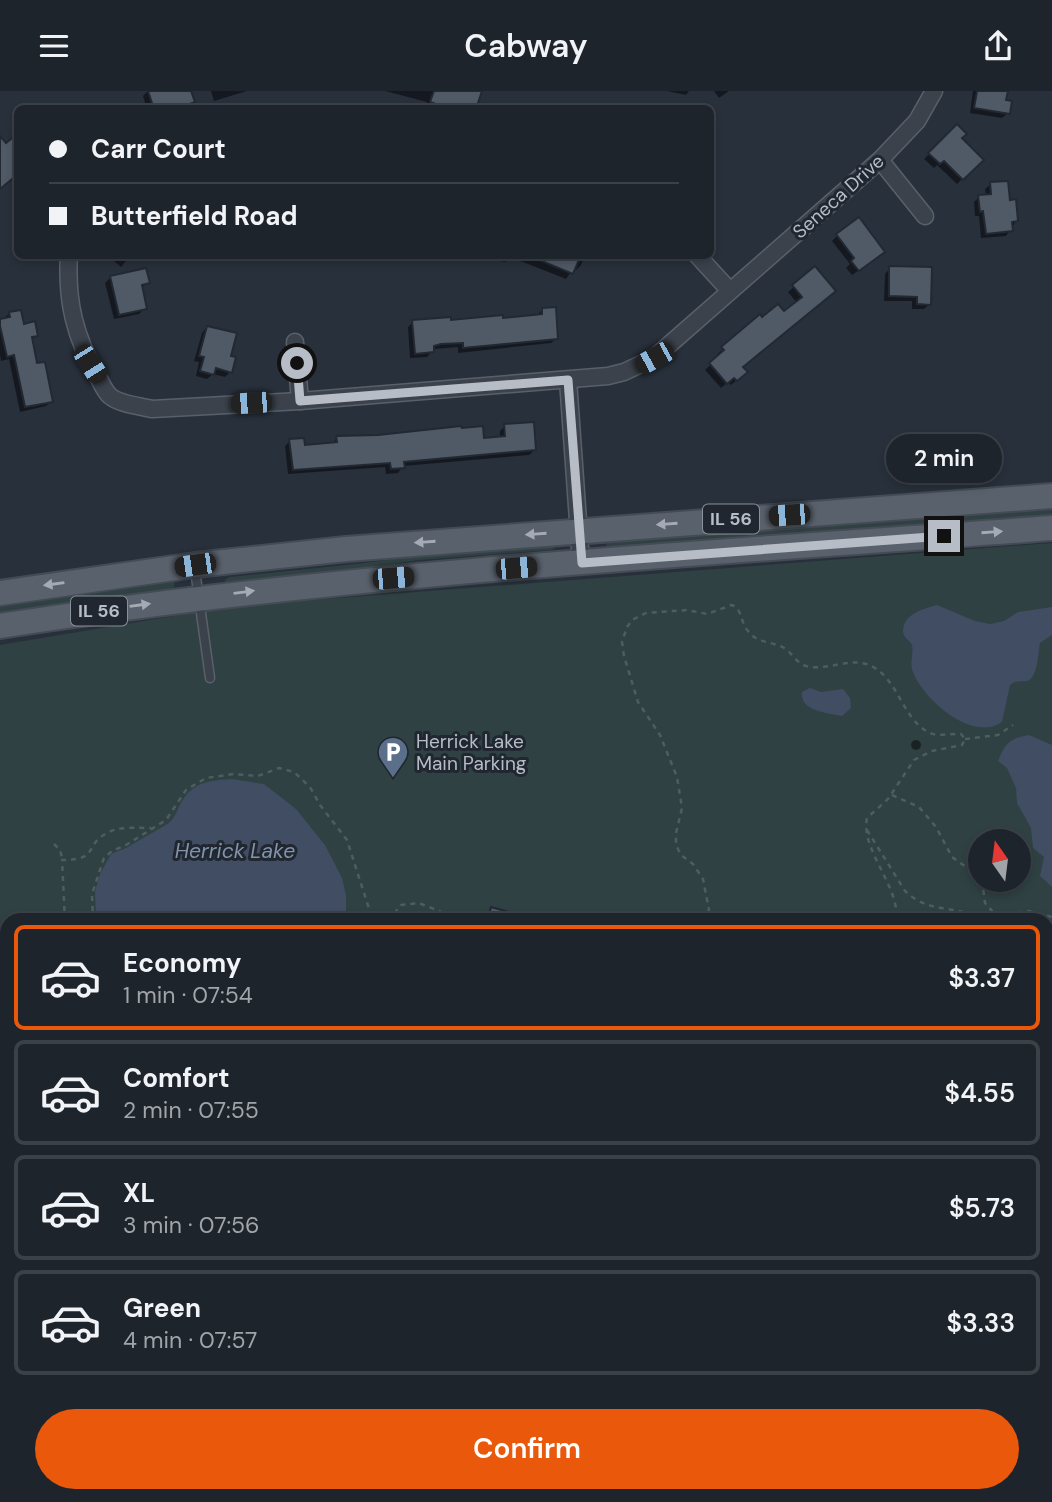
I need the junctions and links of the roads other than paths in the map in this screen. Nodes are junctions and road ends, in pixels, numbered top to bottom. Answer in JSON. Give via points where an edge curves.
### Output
{"nodes":[{"id":1,"x":934,"y":91,"type":"edge"},
{"id":2,"x":880,"y":160,"type":"junction"},
{"id":3,"x":925,"y":216,"type":"dead end"},
{"id":4,"x":69,"y":259,"type":"edge"},
{"id":5,"x":701,"y":259,"type":"edge"},
{"id":6,"x":730,"y":291,"type":"junction"},
{"id":7,"x":295,"y":342,"type":"dead end"},
{"id":8,"x":568,"y":380,"type":"junction"},
{"id":9,"x":300,"y":401,"type":"junction"},
{"id":10,"x":1052,"y":495,"type":"edge"},
{"id":11,"x":1052,"y":528,"type":"edge"},
{"id":12,"x":579,"y":530,"type":"junction"},
{"id":13,"x":582,"y":563,"type":"junction"},
{"id":14,"x":195,"y":565,"type":"junction"},
{"id":15,"x":0,"y":593,"type":"edge"},
{"id":16,"x":198,"y":598,"type":"junction"},
{"id":17,"x":0,"y":626,"type":"edge"},
{"id":18,"x":210,"y":678,"type":"dead end"}],
"edges":[{"from":1,"to":2,"type":"street","name":"Seneca Drive","via":[[917,121]]},
{"from":2,"to":3,"type":"street"},
{"from":2,"to":6,"type":"street","name":"Seneca Drive"},
{"from":4,"to":9,"type":"street","name":"Seneca Drive","via":[[67,285],[77,335],[110,396],[152,409]]},
{"from":5,"to":6,"type":"street"},
{"from":6,"to":8,"type":"street","name":"Seneca Drive","via":[[654,358],[624,372]]},
{"from":7,"to":9,"type":"street"},
{"from":8,"to":9,"type":"street","name":"Seneca Drive"},
{"from":8,"to":12,"type":"street"},
{"from":10,"to":12,"type":"main road","number":"IL 56","one_way":true},
{"from":13,"to":11,"type":"main road","number":"IL 56","one_way":true},
{"from":12,"to":13,"type":"street"},
{"from":12,"to":14,"type":"main road","number":"IL 56","one_way":true},
{"from":16,"to":13,"type":"main road","number":"IL 56","one_way":true},
{"from":14,"to":15,"type":"main road","number":"IL 56","one_way":true},
{"from":14,"to":16,"type":"lane"},
{"from":17,"to":16,"type":"main road","number":"IL 56","one_way":true},
{"from":16,"to":18,"type":"lane"}]}
